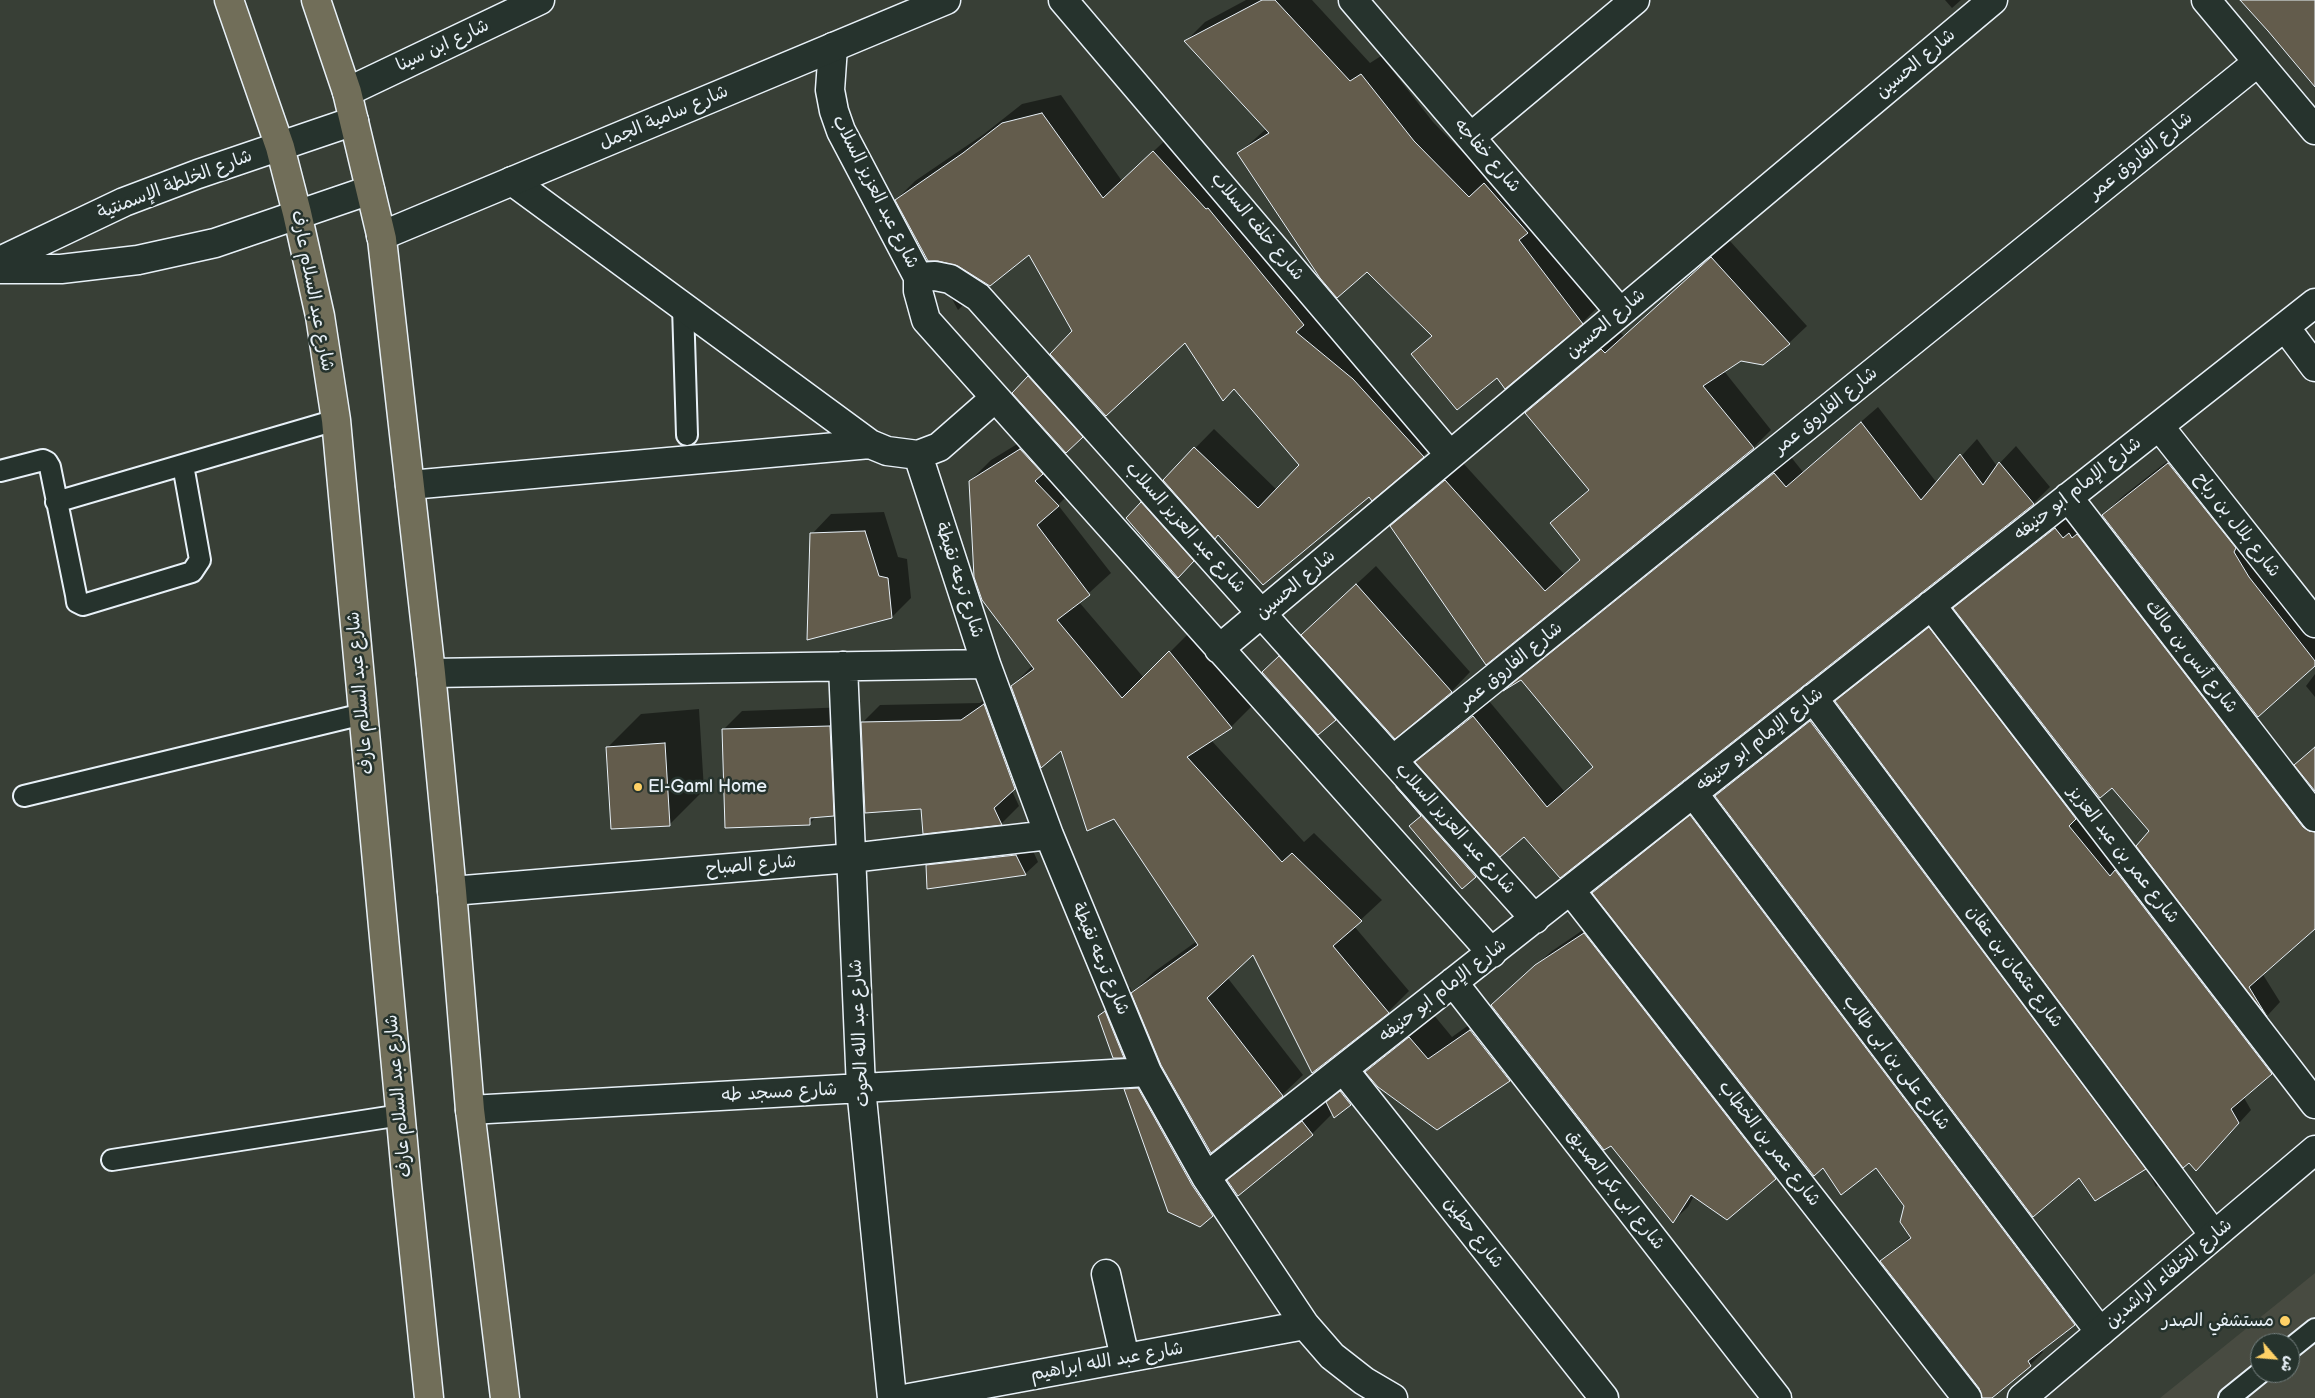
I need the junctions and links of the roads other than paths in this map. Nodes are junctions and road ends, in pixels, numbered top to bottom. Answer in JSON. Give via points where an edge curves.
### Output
{"nodes":[{"id":1,"x":229,"y":0,"type":"edge"},
{"id":2,"x":316,"y":0,"type":"edge"},
{"id":3,"x":540,"y":0,"type":"edge"},
{"id":4,"x":946,"y":0,"type":"edge"},
{"id":5,"x":1063,"y":0,"type":"edge"},
{"id":6,"x":1354,"y":0,"type":"edge"},
{"id":7,"x":1635,"y":0,"type":"edge"},
{"id":8,"x":1993,"y":0,"type":"edge"},
{"id":9,"x":2206,"y":0,"type":"edge"},
{"id":10,"x":833,"y":47,"type":"junction"},
{"id":11,"x":2258,"y":62,"type":"junction"},
{"id":12,"x":347,"y":92,"type":"junction"},
{"id":13,"x":354,"y":121,"type":"junction"},
{"id":14,"x":2315,"y":130,"type":"edge"},
{"id":15,"x":1471,"y":137,"type":"junction"},
{"id":16,"x":280,"y":147,"type":"junction"},
{"id":17,"x":512,"y":181,"type":"junction"},
{"id":18,"x":370,"y":190,"type":"junction"},
{"id":19,"x":298,"y":213,"type":"junction"},
{"id":20,"x":381,"y":236,"type":"junction"},
{"id":21,"x":0,"y":261,"type":"edge"},
{"id":22,"x":0,"y":269,"type":"edge"},
{"id":23,"x":918,"y":276,"type":"junction"},
{"id":24,"x":2315,"y":303,"type":"edge"},
{"id":25,"x":683,"y":307,"type":"junction"},
{"id":26,"x":1620,"y":312,"type":"junction"},
{"id":27,"x":2284,"y":327,"type":"junction"},
{"id":28,"x":2315,"y":367,"type":"edge"},
{"id":29,"x":994,"y":398,"type":"junction"},
{"id":30,"x":336,"y":420,"type":"junction"},
{"id":31,"x":2158,"y":426,"type":"junction"},
{"id":32,"x":687,"y":435,"type":"dead end"},
{"id":33,"x":870,"y":444,"type":"junction"},
{"id":34,"x":1450,"y":455,"type":"junction"},
{"id":35,"x":918,"y":456,"type":"junction"},
{"id":36,"x":182,"y":465,"type":"junction"},
{"id":37,"x":0,"y":471,"type":"edge"},
{"id":38,"x":410,"y":485,"type":"junction"},
{"id":39,"x":2068,"y":497,"type":"junction"},
{"id":40,"x":56,"y":502,"type":"junction"},
{"id":41,"x":1931,"y":605,"type":"junction"},
{"id":42,"x":1262,"y":613,"type":"junction"},
{"id":43,"x":2315,"y":623,"type":"edge"},
{"id":44,"x":1219,"y":649,"type":"junction"},
{"id":45,"x":986,"y":664,"type":"junction"},
{"id":46,"x":843,"y":666,"type":"junction"},
{"id":47,"x":431,"y":673,"type":"junction"},
{"id":48,"x":1813,"y":698,"type":"junction"},
{"id":49,"x":364,"y":714,"type":"junction"},
{"id":50,"x":1394,"y":760,"type":"junction"},
{"id":51,"x":1693,"y":793,"type":"junction"},
{"id":52,"x":24,"y":796,"type":"dead end"},
{"id":53,"x":2315,"y":817,"type":"edge"},
{"id":54,"x":1049,"y":836,"type":"junction"},
{"id":55,"x":852,"y":858,"type":"junction"},
{"id":56,"x":452,"y":890,"type":"junction"},
{"id":57,"x":1571,"y":891,"type":"junction"},
{"id":58,"x":1536,"y":919,"type":"junction"},
{"id":59,"x":1492,"y":953,"type":"junction"},
{"id":60,"x":1453,"y":982,"type":"junction"},
{"id":61,"x":1343,"y":1068,"type":"junction"},
{"id":62,"x":1147,"y":1072,"type":"junction"},
{"id":63,"x":861,"y":1088,"type":"junction"},
{"id":64,"x":2315,"y":1104,"type":"edge"},
{"id":65,"x":470,"y":1110,"type":"junction"},
{"id":66,"x":401,"y":1116,"type":"junction"},
{"id":67,"x":2315,"y":1150,"type":"edge"},
{"id":68,"x":112,"y":1160,"type":"dead end"},
{"id":69,"x":1206,"y":1177,"type":"junction"},
{"id":70,"x":2214,"y":1235,"type":"junction"},
{"id":71,"x":1106,"y":1274,"type":"dead end"},
{"id":72,"x":1305,"y":1325,"type":"junction"},
{"id":73,"x":2315,"y":1328,"type":"edge"},
{"id":74,"x":2100,"y":1332,"type":"junction"},
{"id":75,"x":2300,"y":1341,"type":"edge"},
{"id":76,"x":1124,"y":1358,"type":"junction"},
{"id":77,"x":2250,"y":1381,"type":"edge"},
{"id":78,"x":430,"y":1398,"type":"edge"},
{"id":79,"x":505,"y":1398,"type":"edge"},
{"id":80,"x":892,"y":1398,"type":"edge"},
{"id":81,"x":909,"y":1398,"type":"edge"},
{"id":82,"x":1394,"y":1398,"type":"edge"},
{"id":83,"x":1604,"y":1398,"type":"edge"},
{"id":84,"x":1777,"y":1398,"type":"edge"},
{"id":85,"x":1967,"y":1398,"type":"edge"},
{"id":86,"x":2022,"y":1398,"type":"edge"},
{"id":87,"x":2229,"y":1398,"type":"edge"}],
"edges":[{"from":1,"to":16,"type":"main road","name":"شارع عبد السلام عارف"},
{"from":2,"to":12,"type":"main road"},
{"from":3,"to":12,"type":"street","name":"شارع ابن سينا"},
{"from":4,"to":10,"type":"street","name":"شارع سامية الجمل"},
{"from":5,"to":34,"type":"street","name":"شارع خلف السلاب"},
{"from":6,"to":15,"type":"street","name":"شارع خفاجه"},
{"from":7,"to":15,"type":"street"},
{"from":8,"to":26,"type":"street","name":"شارع الحسين"},
{"from":9,"to":11,"type":"street"},
{"from":10,"to":17,"type":"street","name":"شارع سامية الجمل"},
{"from":10,"to":23,"type":"street","name":"شارع عبد العزيز السلاب","via":[[830,90],[841,131]]},
{"from":11,"to":14,"type":"street"},
{"from":11,"to":50,"type":"street","name":"شارع الفاروق عمر"},
{"from":12,"to":13,"type":"main road"},
{"from":13,"to":16,"type":"street","name":"شارع الخلطة الإسمنتية"},
{"from":13,"to":18,"type":"main road"},
{"from":15,"to":26,"type":"street","name":"شارع خفاجه"},
{"from":16,"to":19,"type":"main road","name":"شارع عبد السلام عارف"},
{"from":16,"to":21,"type":"street","name":"شارع الخلطة الإسمنتية","via":[[124,202]]},
{"from":17,"to":20,"type":"street","name":"شارع سامية الجمل"},
{"from":17,"to":25,"type":"street"},
{"from":18,"to":19,"type":"street"},
{"from":18,"to":20,"type":"main road"},
{"from":19,"to":22,"type":"street","via":[[215,243],[138,260],[61,269]]},
{"from":19,"to":30,"type":"main road","name":"شارع عبد السلام عارف","via":[[320,316]]},
{"from":20,"to":38,"type":"main road"},
{"from":23,"to":29,"type":"street","name":"شارع عبد العزيز السلاب","via":[[918,291],[926,320]]},
{"from":23,"to":42,"type":"street","name":"شارع عبد العزيز السلاب","via":[[950,279],[978,297]]},
{"from":24,"to":27,"type":"street","name":"شارع الإمام ابو حنيفه"},
{"from":25,"to":32,"type":"lane"},
{"from":25,"to":33,"type":"street"},
{"from":26,"to":34,"type":"street","name":"شارع الحسين"},
{"from":27,"to":28,"type":"street"},
{"from":27,"to":31,"type":"street","name":"شارع الإمام ابو حنيفه"},
{"from":29,"to":35,"type":"street","via":[[939,447]]},
{"from":29,"to":44,"type":"street","name":"شارع عبد العزيز السلاب"},
{"from":30,"to":36,"type":"lane"},
{"from":30,"to":49,"type":"main road","name":"شارع عبد السلام عارف"},
{"from":31,"to":39,"type":"street","name":"شارع الإمام ابو حنيفه"},
{"from":31,"to":43,"type":"street","name":"شارع بلال بن رباح"},
{"from":33,"to":35,"type":"street","via":[[887,451]]},
{"from":33,"to":38,"type":"street"},
{"from":34,"to":42,"type":"street","name":"شارع الحسين"},
{"from":35,"to":45,"type":"street","name":"شارع ترعه نقيطة"},
{"from":36,"to":40,"type":"lane"},
{"from":36,"to":40,"type":"lane","via":[[200,560],[192,572],[89,604],[77,602]]},
{"from":37,"to":40,"type":"lane","via":[[43,460],[47,462]]},
{"from":38,"to":47,"type":"main road"},
{"from":39,"to":41,"type":"street","name":"شارع الإمام ابو حنيفه"},
{"from":39,"to":53,"type":"street","name":"شارع أنس بن مالك"},
{"from":41,"to":48,"type":"street","name":"شارع الإمام ابو حنيفه"},
{"from":41,"to":64,"type":"street","name":"شارع عمر بن عبد العزيز"},
{"from":42,"to":44,"type":"street","name":"شارع الحسين"},
{"from":42,"to":50,"type":"street","name":"شارع عبد العزيز السلاب"},
{"from":44,"to":59,"type":"street","name":"شارع عبد العزيز السلاب"},
{"from":45,"to":46,"type":"street"},
{"from":45,"to":54,"type":"street","name":"شارع ترعه نقيطة"},
{"from":46,"to":47,"type":"street"},
{"from":46,"to":55,"type":"street","name":"شارع عبد الله الحوت"},
{"from":47,"to":56,"type":"main road"},
{"from":48,"to":51,"type":"street","name":"شارع الإمام ابو حنيفه"},
{"from":48,"to":70,"type":"street","name":"شارع عثمان بن عفان"},
{"from":49,"to":52,"type":"lane"},
{"from":49,"to":66,"type":"main road","name":"شارع عبد السلام عارف"},
{"from":50,"to":58,"type":"street","name":"شارع عبد العزيز السلاب"},
{"from":51,"to":57,"type":"street","name":"شارع الإمام ابو حنيفه"},
{"from":51,"to":74,"type":"street","name":"شارع على بن ابى طالب"},
{"from":54,"to":55,"type":"street","name":"شارع الصباح"},
{"from":54,"to":62,"type":"street","name":"شارع ترعه نقيطة"},
{"from":55,"to":56,"type":"street","name":"شارع الصباح"},
{"from":55,"to":63,"type":"street","name":"شارع عبد الله الحوت"},
{"from":56,"to":65,"type":"main road"},
{"from":57,"to":58,"type":"street","name":"شارع الإمام ابو حنيفه"},
{"from":57,"to":85,"type":"street","name":"شارع عمر بن الخطاب"},
{"from":58,"to":59,"type":"street","name":"شارع الإمام ابو حنيفه"},
{"from":59,"to":60,"type":"street","name":"شارع الإمام ابو حنيفه"},
{"from":60,"to":61,"type":"street","name":"شارع الإمام ابو حنيفه"},
{"from":60,"to":84,"type":"street","name":"شارع ابى بكر الصديق"},
{"from":61,"to":69,"type":"street","name":"شارع الإمام ابو حنيفه"},
{"from":61,"to":83,"type":"street","name":"شارع حطين"},
{"from":62,"to":63,"type":"street","name":"شارع مسجد طه"},
{"from":62,"to":69,"type":"street","name":"شارع ترعه نقيطة"},
{"from":63,"to":65,"type":"street","name":"شارع مسجد طه"},
{"from":63,"to":80,"type":"street","name":"شارع عبد الله الحوت"},
{"from":65,"to":79,"type":"main road"},
{"from":66,"to":68,"type":"lane"},
{"from":66,"to":78,"type":"main road","name":"شارع عبد السلام عارف"},
{"from":67,"to":70,"type":"street","name":"شارع الخلفاء الراشدين"},
{"from":69,"to":72,"type":"street","name":"شارع ترعه نقيطة"},
{"from":70,"to":74,"type":"street","name":"شارع الخلفاء الراشدين"},
{"from":71,"to":76,"type":"street"},
{"from":72,"to":76,"type":"street","name":"شارع عبد الله ابراهيم"},
{"from":72,"to":82,"type":"street","name":"شارع ترعه نقيطة","via":[[1332,1356],[1364,1382]]},
{"from":73,"to":75,"type":"lane"},
{"from":74,"to":86,"type":"street","name":"شارع الخلفاء الراشدين"},
{"from":76,"to":81,"type":"street","name":"شارع عبد الله ابراهيم"},
{"from":77,"to":87,"type":"lane"}]}
